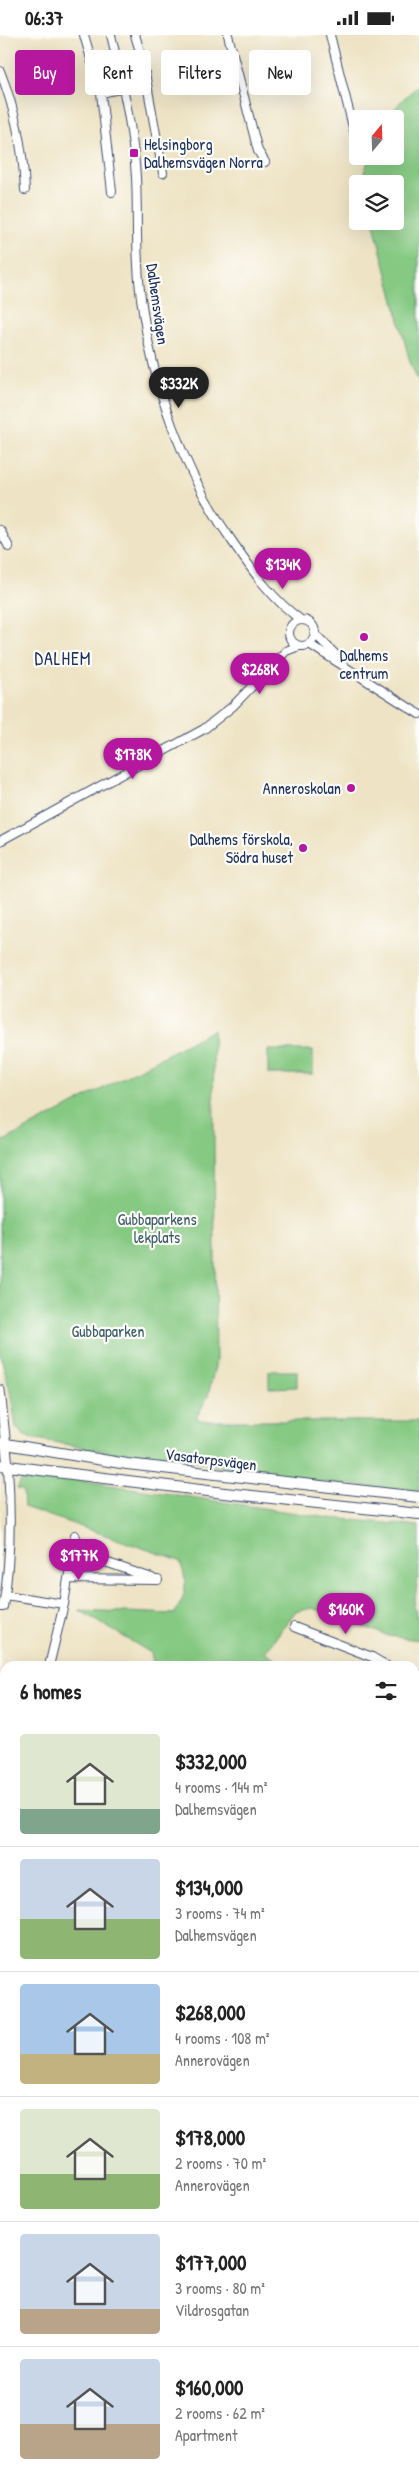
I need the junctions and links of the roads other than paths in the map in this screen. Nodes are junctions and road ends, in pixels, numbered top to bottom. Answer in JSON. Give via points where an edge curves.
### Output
{"nodes":[{"id":1,"x":84,"y":35,"type":"edge"},
{"id":2,"x":111,"y":35,"type":"edge"},
{"id":3,"x":135,"y":35,"type":"edge"},
{"id":4,"x":228,"y":35,"type":"edge"},
{"id":5,"x":330,"y":35,"type":"edge"},
{"id":6,"x":88,"y":50,"type":"edge"},
{"id":7,"x":115,"y":50,"type":"edge"},
{"id":8,"x":0,"y":71,"type":"edge"},
{"id":9,"x":101,"y":95,"type":"edge"},
{"id":10,"x":125,"y":95,"type":"edge"},
{"id":11,"x":349,"y":111,"type":"edge"},
{"id":12,"x":266,"y":162,"type":"dead end"},
{"id":13,"x":163,"y":173,"type":"dead end"},
{"id":14,"x":26,"y":190,"type":"dead end"},
{"id":15,"x":112,"y":192,"type":"dead end"},
{"id":16,"x":0,"y":530,"type":"edge"},
{"id":17,"x":9,"y":547,"type":"dead end"},
{"id":18,"x":285,"y":609,"type":"junction"},
{"id":19,"x":301,"y":620,"type":"junction"},
{"id":20,"x":290,"y":627,"type":"junction"},
{"id":21,"x":314,"y":634,"type":"junction"},
{"id":22,"x":290,"y":638,"type":"junction"},
{"id":23,"x":309,"y":644,"type":"junction"},
{"id":24,"x":299,"y":646,"type":"junction"},
{"id":25,"x":286,"y":651,"type":"junction"},
{"id":26,"x":348,"y":667,"type":"junction"},
{"id":27,"x":419,"y":714,"type":"edge"},
{"id":28,"x":0,"y":841,"type":"edge"},
{"id":29,"x":0,"y":1390,"type":"edge"},
{"id":30,"x":3,"y":1443,"type":"edge"},
{"id":31,"x":4,"y":1466,"type":"edge"},
{"id":32,"x":419,"y":1497,"type":"edge"},
{"id":33,"x":419,"y":1514,"type":"edge"},
{"id":34,"x":75,"y":1535,"type":"dead end"},
{"id":35,"x":74,"y":1551,"type":"junction"},
{"id":36,"x":68,"y":1579,"type":"junction"},
{"id":37,"x":5,"y":1595,"type":"junction"},
{"id":38,"x":64,"y":1605,"type":"junction"},
{"id":39,"x":0,"y":1607,"type":"edge"},
{"id":40,"x":294,"y":1627,"type":"dead end"},
{"id":41,"x":50,"y":1661,"type":"edge"},
{"id":42,"x":379,"y":1661,"type":"edge"}],
"edges":[{"from":1,"to":6,"type":"street"},
{"from":2,"to":7,"type":"street","name":"Dalhemsvägen"},
{"from":3,"to":13,"type":"street"},
{"from":4,"to":12,"type":"street","via":[[258,151]]},
{"from":5,"to":11,"type":"street"},
{"from":8,"to":14,"type":"street","via":[[17,122]]},
{"from":9,"to":15,"type":"street"},
{"from":10,"to":18,"type":"street","name":"Dalhemsvägen","via":[[136,177],[140,298],[169,416],[213,512],[246,562]]},
{"from":16,"to":17,"type":"street"},
{"from":18,"to":19,"type":"street","name":"Dalhemsvägen"},
{"from":18,"to":20,"type":"street","name":"Dalhemsvägen"},
{"from":19,"to":20,"type":"street"},
{"from":19,"to":21,"type":"street","via":[[312,626]]},
{"from":20,"to":22,"type":"street"},
{"from":21,"to":23,"type":"street"},
{"from":21,"to":26,"type":"street"},
{"from":22,"to":24,"type":"street"},
{"from":22,"to":25,"type":"street"},
{"from":23,"to":24,"type":"street"},
{"from":23,"to":26,"type":"street"},
{"from":24,"to":25,"type":"street"},
{"from":25,"to":28,"type":"street","via":[[233,706],[204,729]]},
{"from":26,"to":27,"type":"street"},
{"from":29,"to":30,"type":"street"},
{"from":30,"to":31,"type":"street"},
{"from":30,"to":32,"type":"main road","name":"Vasatorpsvägen","via":[[135,1465]]},
{"from":31,"to":33,"type":"main road","name":"Vasatorpsvägen"},
{"from":31,"to":37,"type":"street","via":[[10,1501]]},
{"from":34,"to":35,"type":"street"},
{"from":35,"to":36,"type":"street"},
{"from":35,"to":36,"type":"street","via":[[158,1580]]},
{"from":36,"to":38,"type":"street"},
{"from":37,"to":38,"type":"street"},
{"from":37,"to":39,"type":"street","via":[[3,1607]]},
{"from":38,"to":41,"type":"street"},
{"from":40,"to":42,"type":"street"}]}
